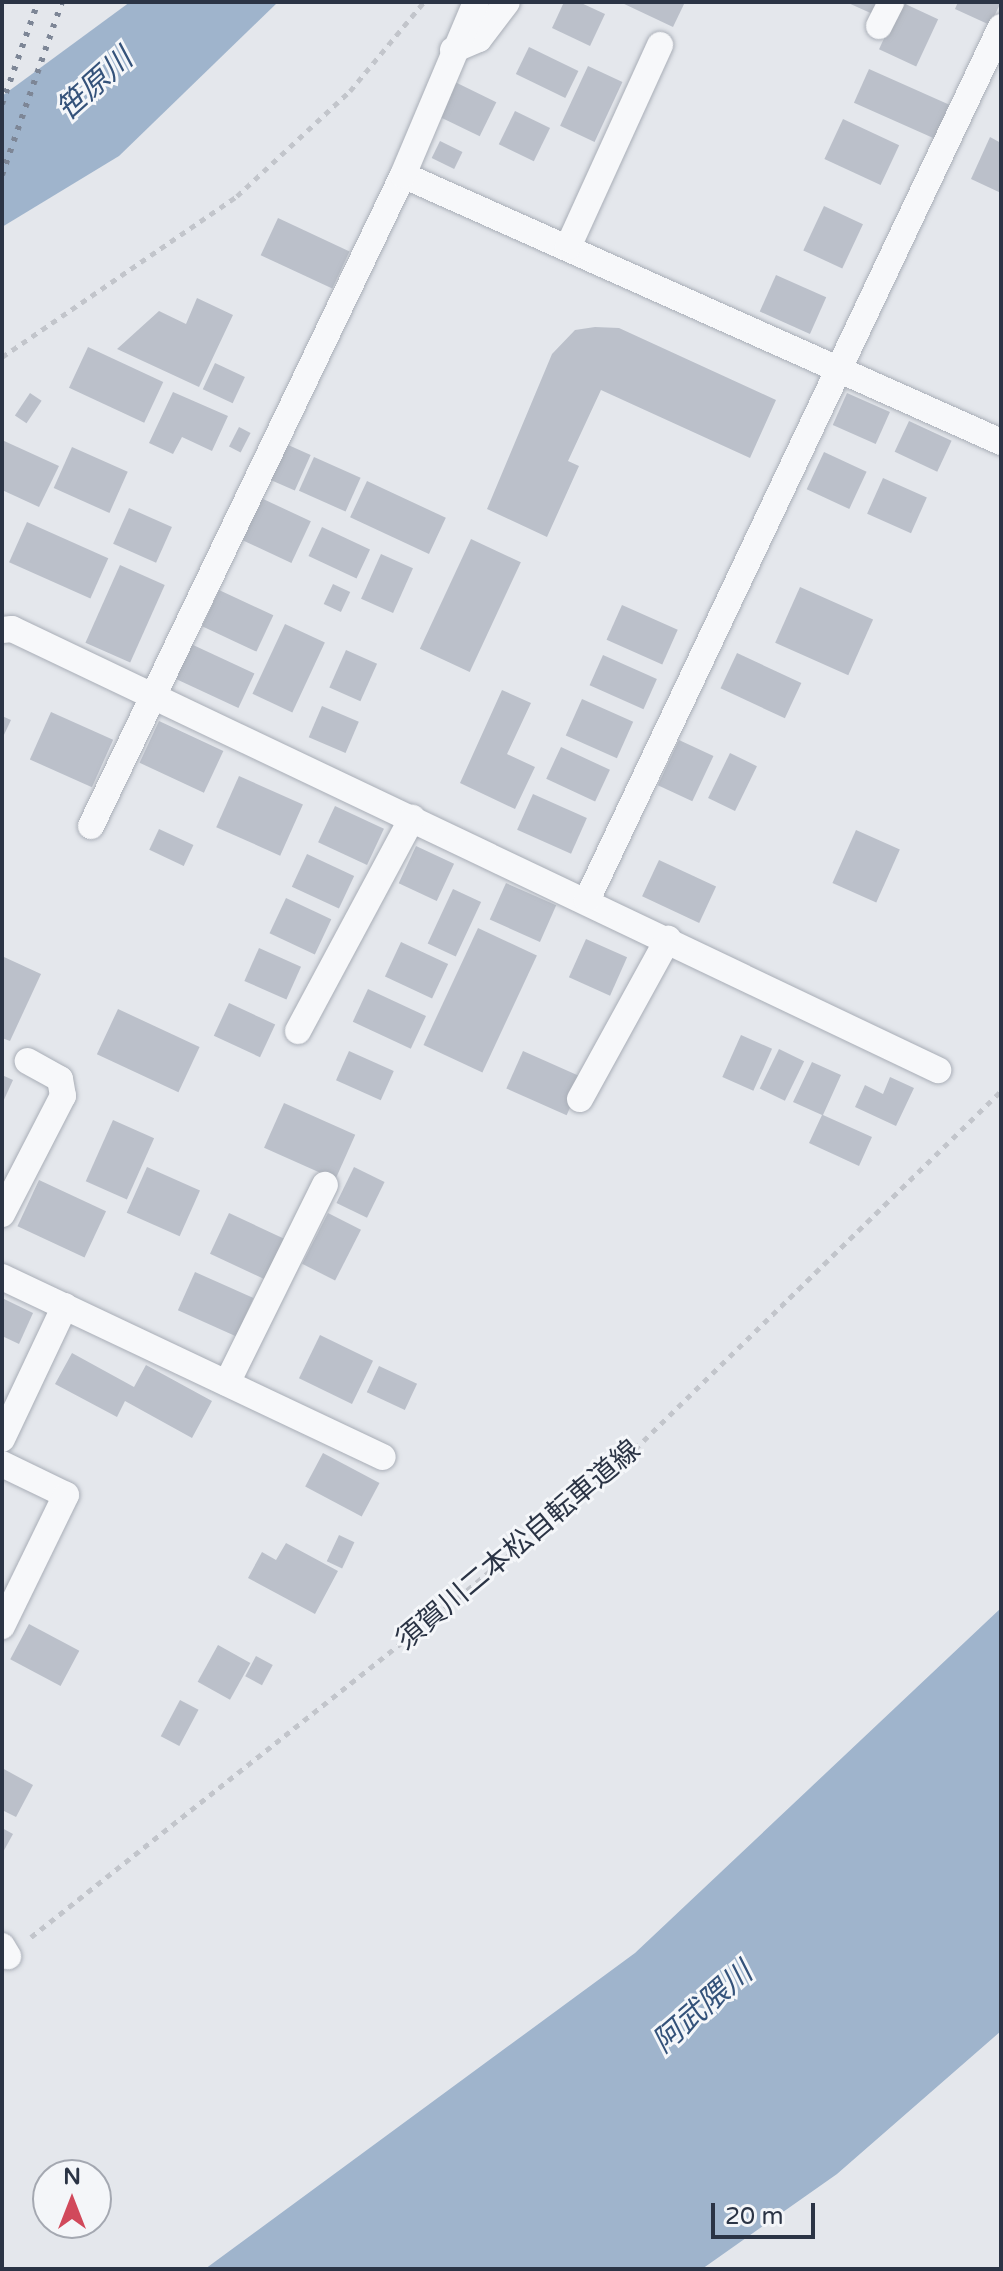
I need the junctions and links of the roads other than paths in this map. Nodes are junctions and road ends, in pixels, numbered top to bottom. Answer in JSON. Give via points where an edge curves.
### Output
{"nodes":[{"id":1,"x":476,"y":2,"type":"edge"},
{"id":2,"x":507,"y":2,"type":"edge"},
{"id":3,"x":891,"y":2,"type":"edge"},
{"id":4,"x":879,"y":26,"type":"dead end"},
{"id":5,"x":1001,"y":27,"type":"edge"},
{"id":6,"x":660,"y":45,"type":"dead end"},
{"id":7,"x":453,"y":50,"type":"junction"},
{"id":8,"x":403,"y":175,"type":"junction"},
{"id":9,"x":568,"y":247,"type":"junction"},
{"id":10,"x":841,"y":366,"type":"junction"},
{"id":11,"x":1001,"y":442,"type":"edge"},
{"id":12,"x":2,"y":630,"type":"edge"},
{"id":13,"x":152,"y":695,"type":"junction"},
{"id":14,"x":412,"y":818,"type":"junction"},
{"id":15,"x":91,"y":826,"type":"dead end"},
{"id":16,"x":587,"y":900,"type":"junction"},
{"id":17,"x":668,"y":939,"type":"junction"},
{"id":18,"x":298,"y":1031,"type":"dead end"},
{"id":19,"x":28,"y":1061,"type":"dead end"},
{"id":20,"x":938,"y":1070,"type":"dead end"},
{"id":21,"x":580,"y":1099,"type":"dead end"},
{"id":22,"x":325,"y":1185,"type":"dead end"},
{"id":23,"x":2,"y":1214,"type":"edge"},
{"id":24,"x":2,"y":1277,"type":"edge"},
{"id":25,"x":65,"y":1306,"type":"junction"},
{"id":26,"x":227,"y":1383,"type":"junction"},
{"id":27,"x":2,"y":1439,"type":"edge"},
{"id":28,"x":383,"y":1457,"type":"dead end"},
{"id":29,"x":2,"y":1464,"type":"edge"},
{"id":30,"x":2,"y":1626,"type":"edge"}],
"edges":[{"from":1,"to":7,"type":"street"},
{"from":2,"to":7,"type":"street","via":[[479,39]]},
{"from":3,"to":4,"type":"street"},
{"from":5,"to":10,"type":"street"},
{"from":6,"to":9,"type":"street"},
{"from":7,"to":8,"type":"street"},
{"from":8,"to":9,"type":"street"},
{"from":8,"to":13,"type":"street"},
{"from":9,"to":10,"type":"street"},
{"from":10,"to":11,"type":"street"},
{"from":10,"to":16,"type":"street"},
{"from":12,"to":13,"type":"street","via":[[12,629]]},
{"from":13,"to":14,"type":"street"},
{"from":13,"to":15,"type":"street"},
{"from":14,"to":16,"type":"street"},
{"from":14,"to":18,"type":"street"},
{"from":16,"to":17,"type":"street"},
{"from":17,"to":20,"type":"street"},
{"from":17,"to":21,"type":"street"},
{"from":19,"to":23,"type":"street","via":[[60,1079],[63,1096]]},
{"from":22,"to":26,"type":"street"},
{"from":24,"to":25,"type":"street"},
{"from":25,"to":26,"type":"street"},
{"from":25,"to":27,"type":"street"},
{"from":26,"to":28,"type":"street"},
{"from":29,"to":30,"type":"street","via":[[66,1495]]}]}
